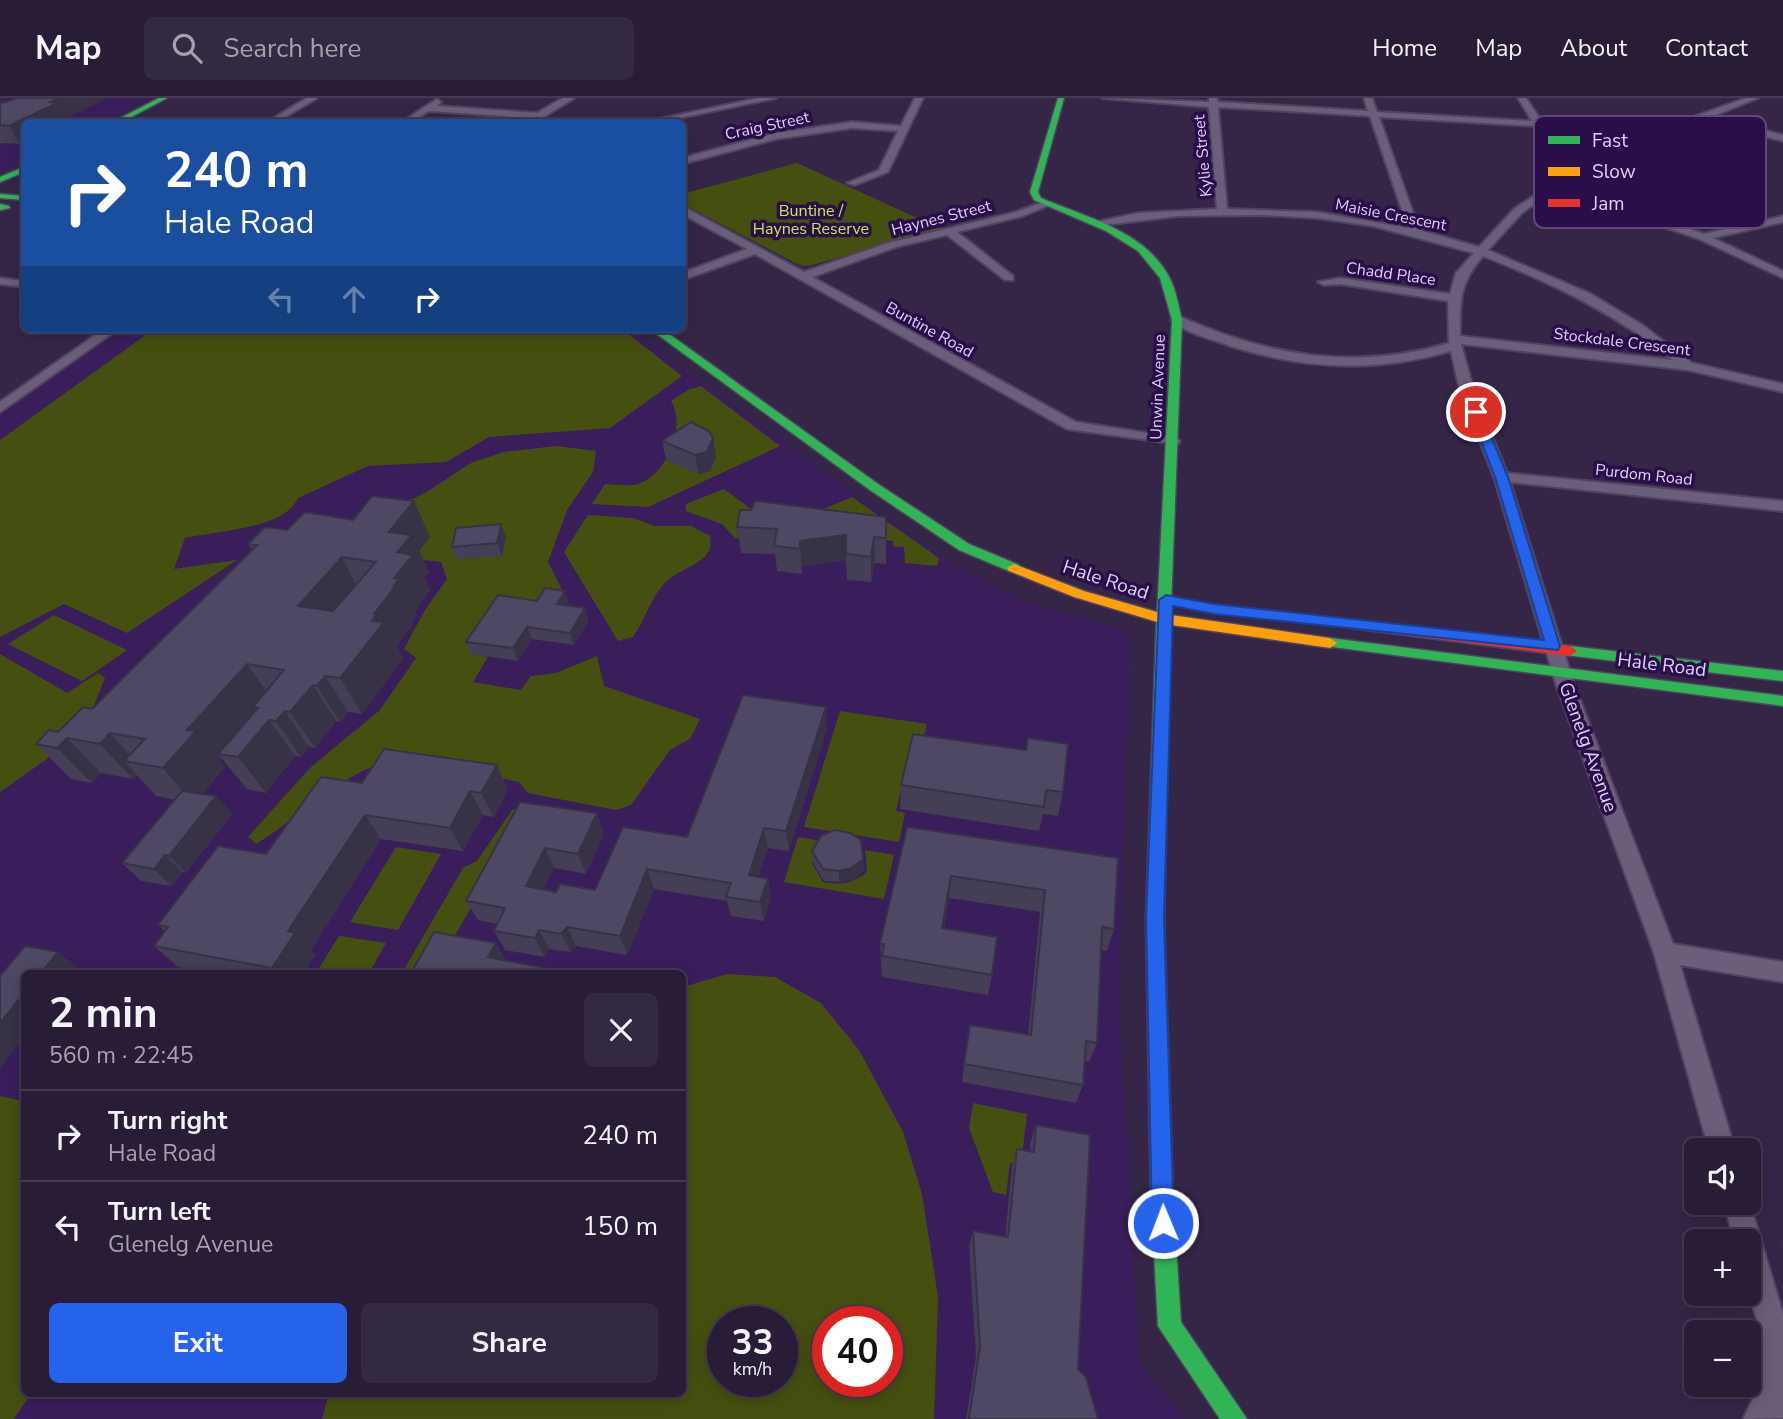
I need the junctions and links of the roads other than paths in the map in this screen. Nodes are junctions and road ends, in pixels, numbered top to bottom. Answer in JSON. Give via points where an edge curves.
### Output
{"nodes":[{"id":1,"x":164,"y":98,"type":"edge"},
{"id":2,"x":313,"y":98,"type":"edge"},
{"id":3,"x":442,"y":98,"type":"edge"},
{"id":4,"x":570,"y":98,"type":"edge"},
{"id":5,"x":772,"y":98,"type":"edge"},
{"id":6,"x":919,"y":98,"type":"edge"},
{"id":7,"x":1061,"y":98,"type":"edge"},
{"id":8,"x":1107,"y":98,"type":"edge"},
{"id":9,"x":1368,"y":98,"type":"edge"},
{"id":10,"x":1522,"y":98,"type":"edge"},
{"id":11,"x":1714,"y":98,"type":"edge"},
{"id":12,"x":1754,"y":98,"type":"edge"},
{"id":13,"x":1213,"y":101,"type":"edge"},
{"id":14,"x":1733,"y":104,"type":"junction"},
{"id":15,"x":427,"y":108,"type":"junction"},
{"id":16,"x":1372,"y":115,"type":"junction"},
{"id":17,"x":1534,"y":116,"type":"edge"},
{"id":18,"x":1704,"y":116,"type":"edge"},
{"id":19,"x":123,"y":119,"type":"edge"},
{"id":20,"x":276,"y":119,"type":"edge"},
{"id":21,"x":410,"y":119,"type":"edge"},
{"id":22,"x":535,"y":119,"type":"edge"},
{"id":23,"x":664,"y":119,"type":"edge"},
{"id":24,"x":1534,"y":124,"type":"edge"},
{"id":25,"x":901,"y":129,"type":"junction"},
{"id":26,"x":1766,"y":134,"type":"edge"},
{"id":27,"x":1783,"y":138,"type":"edge"},
{"id":28,"x":686,"y":160,"type":"edge"},
{"id":29,"x":852,"y":183,"type":"dead end"},
{"id":30,"x":21,"y":199,"type":"edge"},
{"id":31,"x":1534,"y":199,"type":"edge"},
{"id":32,"x":1047,"y":204,"type":"junction"},
{"id":33,"x":2,"y":205,"type":"edge"},
{"id":34,"x":21,"y":209,"type":"edge"},
{"id":35,"x":686,"y":211,"type":"edge"},
{"id":36,"x":1222,"y":211,"type":"junction"},
{"id":37,"x":1100,"y":224,"type":"junction"},
{"id":38,"x":1677,"y":228,"type":"edge"},
{"id":39,"x":1743,"y":228,"type":"edge"},
{"id":40,"x":949,"y":231,"type":"junction"},
{"id":41,"x":1414,"y":231,"type":"junction"},
{"id":42,"x":1703,"y":237,"type":"junction"},
{"id":43,"x":758,"y":249,"type":"junction"},
{"id":44,"x":1482,"y":252,"type":"junction"},
{"id":45,"x":1783,"y":275,"type":"edge"},
{"id":46,"x":686,"y":276,"type":"edge"},
{"id":47,"x":803,"y":276,"type":"junction"},
{"id":48,"x":1009,"y":278,"type":"dead end"},
{"id":49,"x":0,"y":281,"type":"edge"},
{"id":50,"x":1324,"y":282,"type":"dead end"},
{"id":51,"x":21,"y":283,"type":"edge"},
{"id":52,"x":0,"y":293,"type":"edge"},
{"id":53,"x":1454,"y":298,"type":"junction"},
{"id":54,"x":1177,"y":320,"type":"junction"},
{"id":55,"x":686,"y":332,"type":"edge"},
{"id":56,"x":106,"y":333,"type":"edge"},
{"id":57,"x":661,"y":333,"type":"edge"},
{"id":58,"x":702,"y":342,"type":"dead end"},
{"id":59,"x":1455,"y":342,"type":"junction"},
{"id":60,"x":1688,"y":366,"type":"junction"},
{"id":61,"x":1783,"y":388,"type":"edge"},
{"id":62,"x":0,"y":408,"type":"edge"},
{"id":63,"x":1173,"y":441,"type":"junction"},
{"id":64,"x":1502,"y":477,"type":"junction"},
{"id":65,"x":1783,"y":506,"type":"edge"},
{"id":66,"x":1164,"y":619,"type":"junction"},
{"id":67,"x":1336,"y":622,"type":"dead end"},
{"id":68,"x":1553,"y":646,"type":"junction"},
{"id":69,"x":1561,"y":673,"type":"junction"},
{"id":70,"x":1783,"y":676,"type":"edge"},
{"id":71,"x":1783,"y":701,"type":"edge"},
{"id":72,"x":1665,"y":953,"type":"junction"},
{"id":73,"x":1783,"y":972,"type":"edge"},
{"id":74,"x":1719,"y":1138,"type":"edge"},
{"id":75,"x":1761,"y":1282,"type":"edge"},
{"id":76,"x":1777,"y":1333,"type":"edge"},
{"id":77,"x":1770,"y":1409,"type":"edge"},
{"id":78,"x":1235,"y":1419,"type":"edge"}],
"edges":[{"from":1,"to":19,"type":"street"},
{"from":2,"to":20,"type":"street"},
{"from":3,"to":15,"type":"street"},
{"from":4,"to":22,"type":"street"},
{"from":5,"to":23,"type":"street"},
{"from":6,"to":25,"type":"street"},
{"from":7,"to":32,"type":"street","via":[[1034,191],[1038,200]]},
{"from":8,"to":13,"type":"street"},
{"from":9,"to":16,"type":"street"},
{"from":10,"to":17,"type":"street"},
{"from":11,"to":14,"type":"street"},
{"from":12,"to":14,"type":"street","name":"Glenelg Avenue"},
{"from":13,"to":16,"type":"street"},
{"from":13,"to":36,"type":"street","name":"Kylie Street"},
{"from":14,"to":18,"type":"street","name":"Glenelg Avenue"},
{"from":15,"to":21,"type":"street"},
{"from":15,"to":22,"type":"street"},
{"from":16,"to":24,"type":"street"},
{"from":16,"to":41,"type":"street"},
{"from":25,"to":28,"type":"street","name":"Craig Street","via":[[852,125],[776,136]]},
{"from":25,"to":29,"type":"street","via":[[883,172]]},
{"from":26,"to":27,"type":"street"},
{"from":30,"to":33,"type":"street"},
{"from":31,"to":44,"type":"street","name":"Glenelg Avenue"},
{"from":32,"to":37,"type":"street","name":"Unwin Avenue"},
{"from":32,"to":40,"type":"street","name":"Haynes Street"},
{"from":33,"to":34,"type":"street"},
{"from":35,"to":43,"type":"street","name":"Buntine Road"},
{"from":36,"to":37,"type":"street","name":"Maisie Crescent","via":[[1142,215]]},
{"from":36,"to":41,"type":"street","name":"Maisie Crescent","via":[[1296,214]]},
{"from":37,"to":54,"type":"street","name":"Unwin Avenue","via":[[1131,242],[1156,266],[1165,279]]},
{"from":38,"to":42,"type":"street"},
{"from":39,"to":42,"type":"street"},
{"from":40,"to":47,"type":"street","name":"Haynes Street","via":[[884,247]]},
{"from":40,"to":48,"type":"street"},
{"from":41,"to":44,"type":"street","name":"Maisie Crescent"},
{"from":42,"to":45,"type":"street"},
{"from":43,"to":46,"type":"street"},
{"from":43,"to":47,"type":"street","name":"Buntine Road"},
{"from":44,"to":53,"type":"street","name":"Glenelg Avenue","via":[[1462,274]]},
{"from":44,"to":60,"type":"street","name":"Maisie Crescent","via":[[1577,292],[1634,325]]},
{"from":47,"to":63,"type":"street","name":"Buntine Road","via":[[1072,426]]},
{"from":49,"to":51,"type":"street"},
{"from":50,"to":53,"type":"street","name":"Chadd Place"},
{"from":51,"to":52,"type":"street"},
{"from":53,"to":59,"type":"street","name":"Glenelg Avenue"},
{"from":54,"to":59,"type":"street","name":"Stockdale Crescent","via":[[1214,339],[1304,359],[1356,363]]},
{"from":54,"to":63,"type":"street","name":"Unwin Avenue"},
{"from":55,"to":58,"type":"street"},
{"from":56,"to":62,"type":"street"},
{"from":57,"to":66,"type":"street","name":"Hale Road","via":[[964,547],[1079,594]]},
{"from":59,"to":60,"type":"street","name":"Stockdale Crescent"},
{"from":59,"to":64,"type":"street","name":"Glenelg Avenue","via":[[1467,391]]},
{"from":60,"to":61,"type":"street","name":"Stockdale Crescent"},
{"from":63,"to":66,"type":"street","name":"Unwin Avenue"},
{"from":64,"to":65,"type":"street","name":"Purdom Road"},
{"from":64,"to":68,"type":"street","name":"Glenelg Avenue"},
{"from":66,"to":69,"type":"street","name":"Hale Road"},
{"from":66,"to":78,"type":"street","via":[[1155,918],[1168,1313],[1170,1326]]},
{"from":67,"to":68,"type":"street","name":"Hale Road"},
{"from":68,"to":69,"type":"street","name":"Glenelg Avenue"},
{"from":68,"to":70,"type":"street","name":"Hale Road"},
{"from":69,"to":71,"type":"street","name":"Hale Road"},
{"from":69,"to":72,"type":"street","name":"Glenelg Avenue"},
{"from":72,"to":73,"type":"street"},
{"from":72,"to":74,"type":"street","name":"Glenelg Avenue"},
{"from":75,"to":76,"type":"street"},
{"from":76,"to":77,"type":"street"}]}
